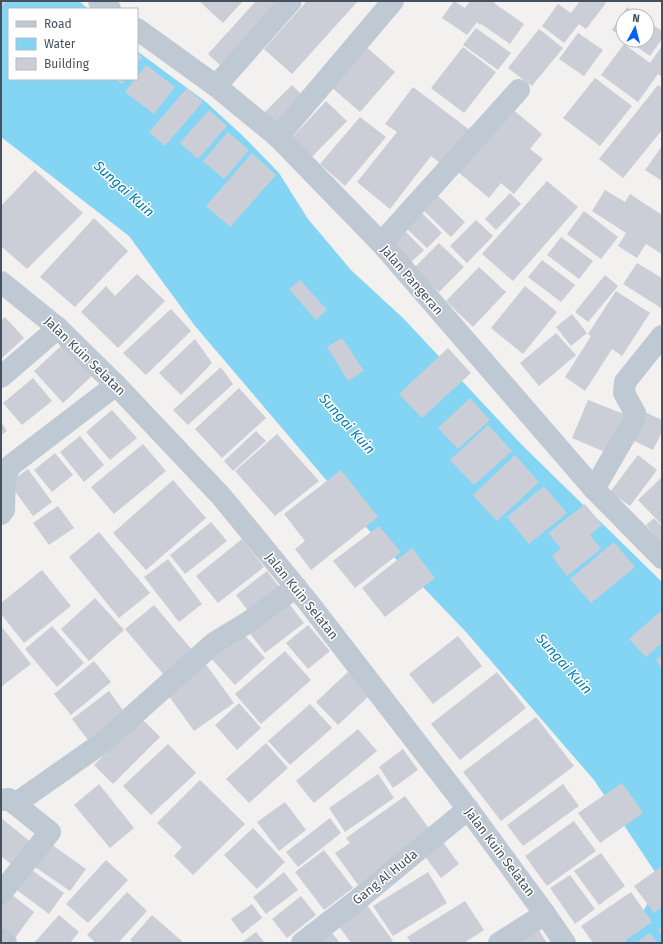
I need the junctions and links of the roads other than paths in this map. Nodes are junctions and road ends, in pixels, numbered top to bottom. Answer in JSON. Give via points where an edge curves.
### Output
{"nodes":[{"id":1,"x":291,"y":1,"type":"edge"},
{"id":2,"x":393,"y":1,"type":"edge"},
{"id":3,"x":138,"y":30,"type":"edge"},
{"id":4,"x":216,"y":86,"type":"junction"},
{"id":5,"x":519,"y":90,"type":"dead end"},
{"id":6,"x":278,"y":137,"type":"junction"},
{"id":7,"x":381,"y":243,"type":"junction"},
{"id":8,"x":1,"y":282,"type":"edge"},
{"id":9,"x":58,"y":328,"type":"junction"},
{"id":10,"x":662,"y":336,"type":"edge"},
{"id":11,"x":1,"y":377,"type":"edge"},
{"id":12,"x":116,"y":385,"type":"junction"},
{"id":13,"x":594,"y":489,"type":"junction"},
{"id":14,"x":1,"y":514,"type":"edge"},
{"id":15,"x":662,"y":558,"type":"edge"},
{"id":16,"x":296,"y":587,"type":"junction"},
{"id":17,"x":8,"y":802,"type":"edge"},
{"id":18,"x":468,"y":809,"type":"junction"},
{"id":19,"x":1,"y":893,"type":"edge"},
{"id":20,"x":545,"y":914,"type":"junction"},
{"id":21,"x":1,"y":939,"type":"edge"},
{"id":22,"x":6,"y":943,"type":"edge"},
{"id":23,"x":302,"y":943,"type":"edge"},
{"id":24,"x":499,"y":943,"type":"edge"},
{"id":25,"x":565,"y":943,"type":"edge"}],
"edges":[{"from":1,"to":4,"type":"street"},
{"from":2,"to":6,"type":"street"},
{"from":3,"to":4,"type":"street","name":"Jalan Pangeran"},
{"from":4,"to":6,"type":"street","name":"Jalan Pangeran"},
{"from":5,"to":7,"type":"street"},
{"from":6,"to":7,"type":"street","name":"Jalan Pangeran"},
{"from":7,"to":13,"type":"street","name":"Jalan Pangeran"},
{"from":8,"to":9,"type":"street","name":"Jalan Kuin Selatan"},
{"from":9,"to":11,"type":"street"},
{"from":9,"to":12,"type":"street","name":"Jalan Kuin Selatan"},
{"from":10,"to":13,"type":"street","via":[[625,382],[624,393],[634,413],[633,422]]},
{"from":12,"to":14,"type":"street","via":[[10,466],[5,478],[4,510]]},
{"from":12,"to":16,"type":"street","name":"Jalan Kuin Selatan","via":[[220,496]]},
{"from":13,"to":15,"type":"street","name":"Jalan Pangeran"},
{"from":16,"to":17,"type":"street","via":[[247,623],[214,643],[102,743]]},
{"from":16,"to":18,"type":"street","name":"Jalan Kuin Selatan"},
{"from":17,"to":19,"type":"street","via":[[50,832]]},
{"from":18,"to":20,"type":"street","name":"Jalan Kuin Selatan"},
{"from":18,"to":23,"type":"street","name":"Gang Al Huda"},
{"from":20,"to":24,"type":"street"},
{"from":20,"to":25,"type":"street","name":"Jalan Kuin Selatan"},
{"from":21,"to":22,"type":"street"}]}
